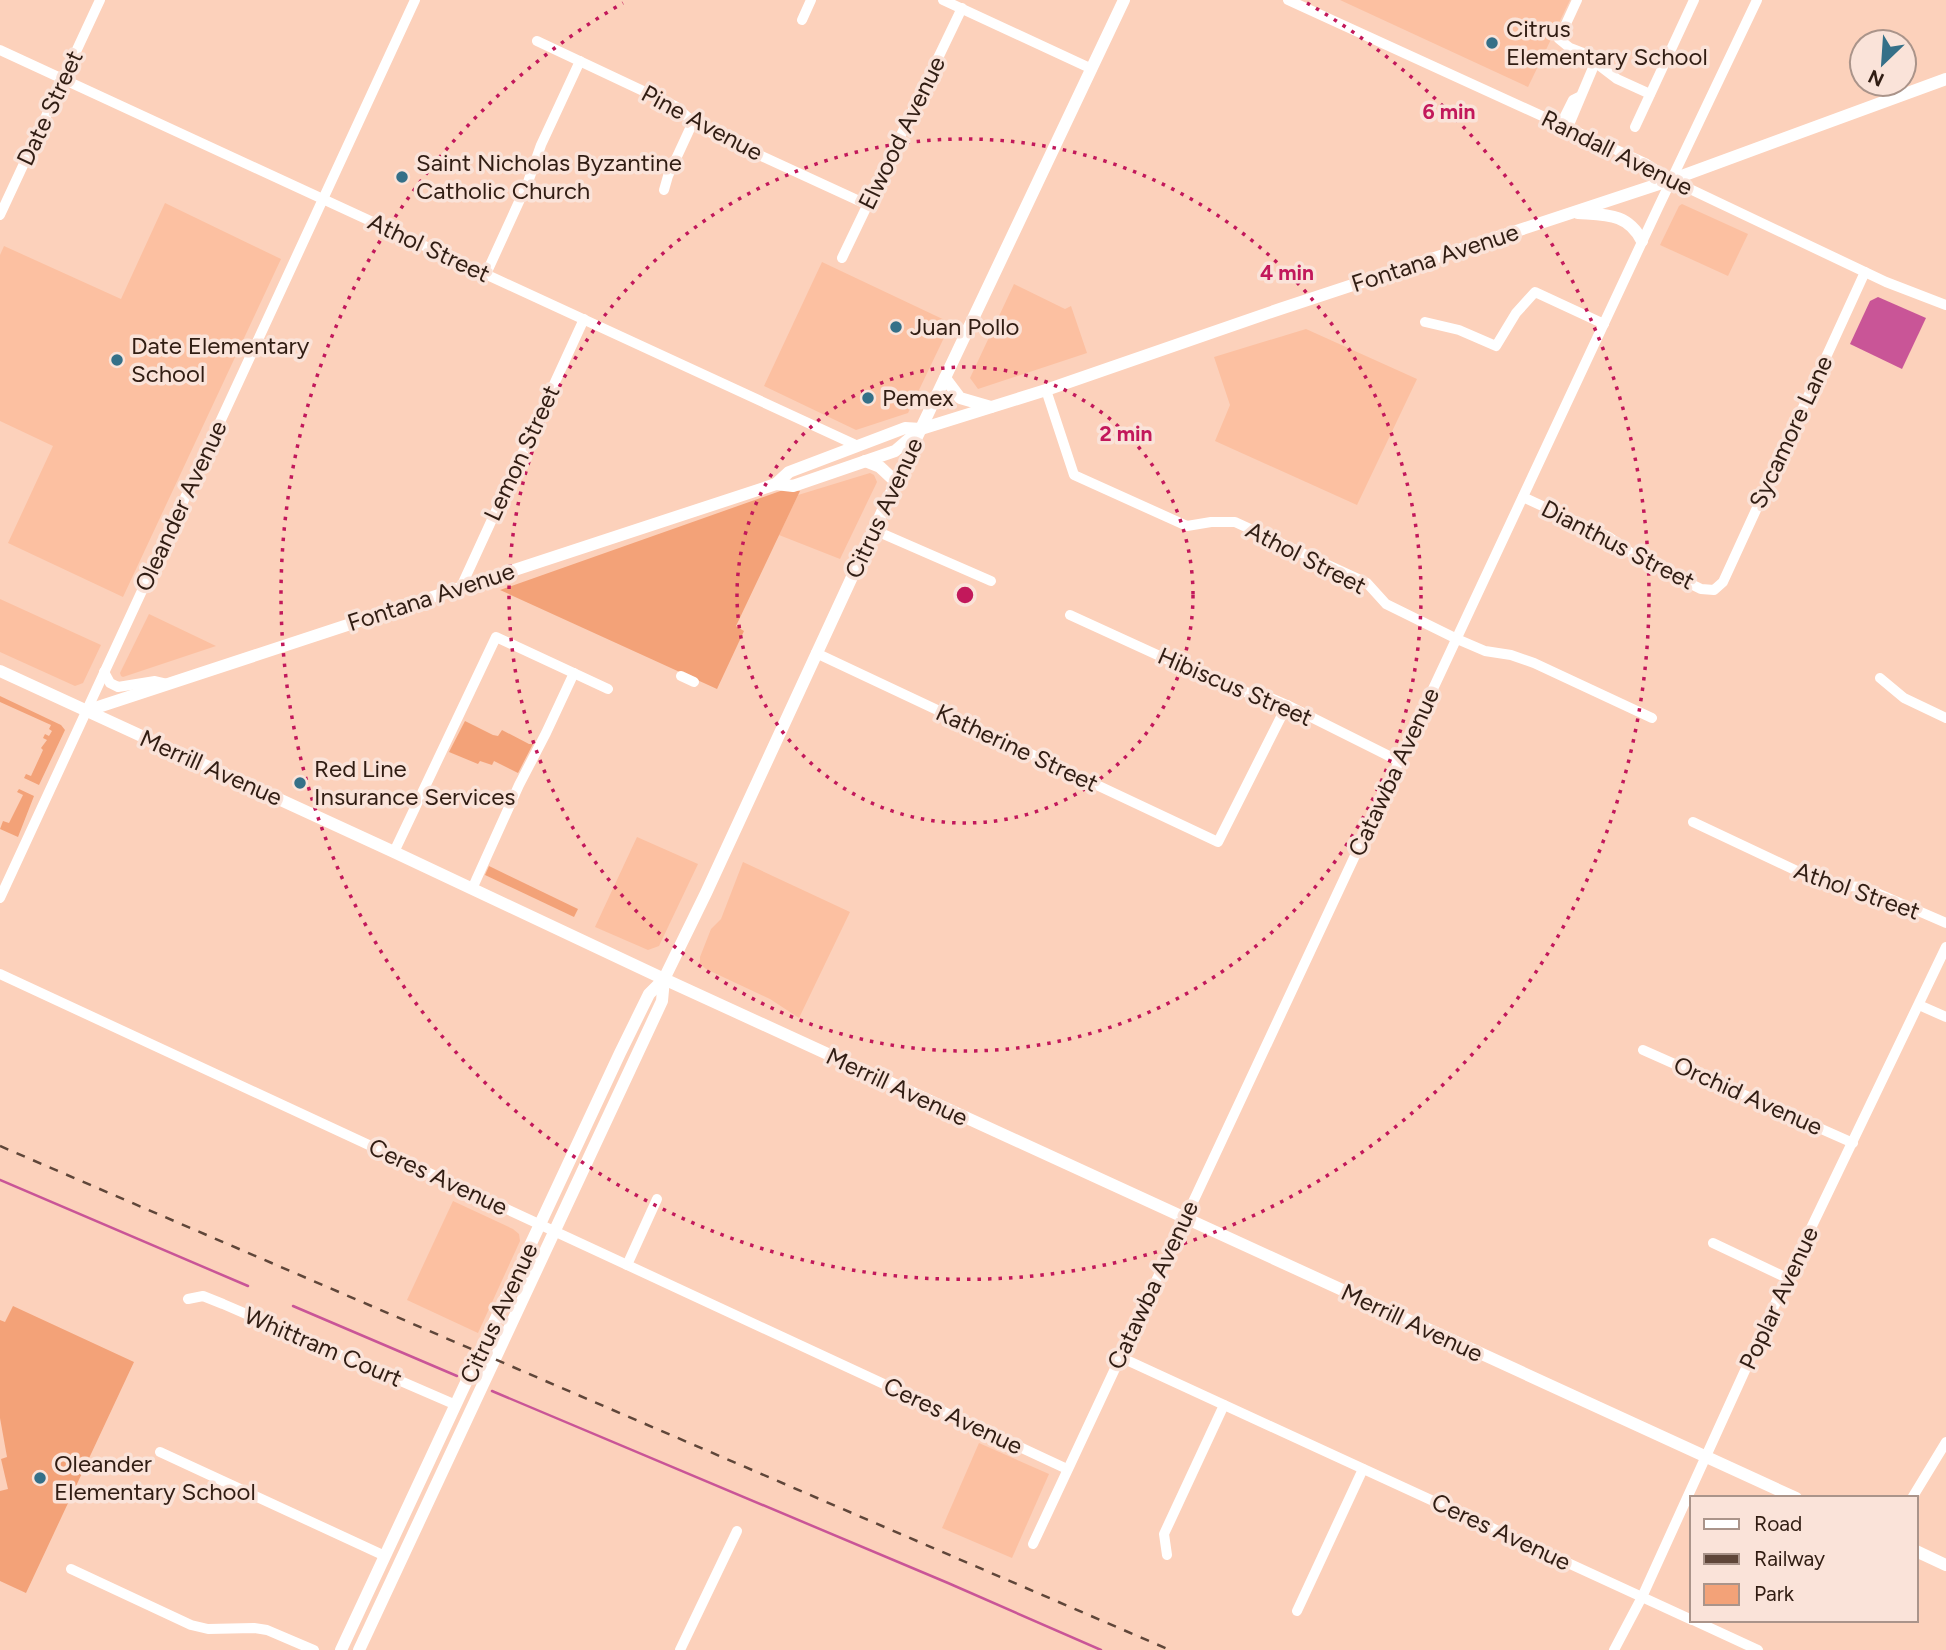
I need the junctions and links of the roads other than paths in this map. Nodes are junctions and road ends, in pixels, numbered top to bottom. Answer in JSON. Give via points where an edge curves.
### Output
{"nodes":[{"id":1,"x":100,"y":0,"type":"edge"},
{"id":2,"x":415,"y":0,"type":"edge"},
{"id":3,"x":811,"y":0,"type":"edge"},
{"id":4,"x":943,"y":0,"type":"edge"},
{"id":5,"x":1124,"y":0,"type":"edge"},
{"id":6,"x":1288,"y":0,"type":"edge"},
{"id":7,"x":1577,"y":0,"type":"edge"},
{"id":8,"x":1694,"y":0,"type":"edge"},
{"id":9,"x":1757,"y":0,"type":"edge"},
{"id":10,"x":962,"y":8,"type":"junction"},
{"id":11,"x":802,"y":20,"type":"dead end"},
{"id":12,"x":537,"y":41,"type":"dead end"},
{"id":13,"x":0,"y":50,"type":"edge"},
{"id":14,"x":580,"y":61,"type":"junction"},
{"id":15,"x":1595,"y":63,"type":"junction"},
{"id":16,"x":1092,"y":69,"type":"junction"},
{"id":17,"x":63,"y":79,"type":"junction"},
{"id":18,"x":1946,"y":79,"type":"edge"},
{"id":19,"x":1650,"y":94,"type":"junction"},
{"id":20,"x":693,"y":122,"type":"junction"},
{"id":21,"x":1564,"y":126,"type":"junction"},
{"id":22,"x":1635,"y":127,"type":"dead end"},
{"id":23,"x":1671,"y":180,"type":"junction"},
{"id":24,"x":664,"y":190,"type":"dead end"},
{"id":25,"x":323,"y":199,"type":"junction"},
{"id":26,"x":868,"y":205,"type":"junction"},
{"id":27,"x":1571,"y":213,"type":"junction"},
{"id":28,"x":0,"y":215,"type":"edge"},
{"id":29,"x":1642,"y":241,"type":"junction"},
{"id":30,"x":842,"y":258,"type":"dead end"},
{"id":31,"x":1865,"y":272,"type":"junction"},
{"id":32,"x":486,"y":274,"type":"junction"},
{"id":33,"x":1946,"y":305,"type":"edge"},
{"id":34,"x":584,"y":319,"type":"junction"},
{"id":35,"x":1425,"y":322,"type":"dead end"},
{"id":36,"x":1604,"y":324,"type":"junction"},
{"id":37,"x":945,"y":379,"type":"junction"},
{"id":38,"x":1046,"y":390,"type":"junction"},
{"id":39,"x":991,"y":407,"type":"junction"},
{"id":40,"x":921,"y":429,"type":"junction"},
{"id":41,"x":858,"y":446,"type":"junction"},
{"id":42,"x":865,"y":461,"type":"junction"},
{"id":43,"x":896,"y":482,"type":"junction"},
{"id":44,"x":776,"y":484,"type":"junction"},
{"id":45,"x":1523,"y":497,"type":"junction"},
{"id":46,"x":874,"y":530,"type":"junction"},
{"id":47,"x":991,"y":581,"type":"dead end"},
{"id":48,"x":461,"y":587,"type":"junction"},
{"id":49,"x":1714,"y":590,"type":"joint"},
{"id":50,"x":1070,"y":615,"type":"dead end"},
{"id":51,"x":1457,"y":639,"type":"junction"},
{"id":52,"x":816,"y":653,"type":"junction"},
{"id":53,"x":0,"y":671,"type":"edge"},
{"id":54,"x":104,"y":672,"type":"junction"},
{"id":55,"x":574,"y":673,"type":"junction"},
{"id":56,"x":681,"y":676,"type":"dead end"},
{"id":57,"x":1880,"y":678,"type":"dead end"},
{"id":58,"x":694,"y":682,"type":"dead end"},
{"id":59,"x":168,"y":684,"type":"junction"},
{"id":60,"x":608,"y":689,"type":"dead end"},
{"id":61,"x":1287,"y":705,"type":"junction"},
{"id":62,"x":86,"y":711,"type":"junction"},
{"id":63,"x":1652,"y":718,"type":"dead end"},
{"id":64,"x":1946,"y":718,"type":"edge"},
{"id":65,"x":1399,"y":761,"type":"junction"},
{"id":66,"x":1692,"y":822,"type":"dead end"},
{"id":67,"x":394,"y":852,"type":"junction"},
{"id":68,"x":472,"y":888,"type":"junction"},
{"id":69,"x":0,"y":898,"type":"edge"},
{"id":70,"x":1946,"y":923,"type":"edge"},
{"id":71,"x":1946,"y":947,"type":"edge"},
{"id":72,"x":0,"y":974,"type":"edge"},
{"id":73,"x":664,"y":979,"type":"junction"},
{"id":74,"x":1919,"y":1005,"type":"junction"},
{"id":75,"x":1946,"y":1017,"type":"edge"},
{"id":76,"x":1643,"y":1049,"type":"dead end"},
{"id":77,"x":1853,"y":1143,"type":"junction"},
{"id":78,"x":657,"y":1199,"type":"dead end"},
{"id":79,"x":1185,"y":1219,"type":"junction"},
{"id":80,"x":541,"y":1225,"type":"junction"},
{"id":81,"x":556,"y":1231,"type":"junction"},
{"id":82,"x":1713,"y":1243,"type":"dead end"},
{"id":83,"x":627,"y":1265,"type":"junction"},
{"id":84,"x":1787,"y":1278,"type":"junction"},
{"id":85,"x":188,"y":1299,"type":"dead end"},
{"id":86,"x":1120,"y":1357,"type":"junction"},
{"id":87,"x":456,"y":1405,"type":"junction"},
{"id":88,"x":1224,"y":1405,"type":"junction"},
{"id":89,"x":1946,"y":1442,"type":"edge"},
{"id":90,"x":160,"y":1452,"type":"dead end"},
{"id":91,"x":1705,"y":1458,"type":"junction"},
{"id":92,"x":1068,"y":1469,"type":"junction"},
{"id":93,"x":1363,"y":1469,"type":"junction"},
{"id":94,"x":1791,"y":1496,"type":"edge"},
{"id":95,"x":1913,"y":1496,"type":"edge"},
{"id":96,"x":737,"y":1531,"type":"dead end"},
{"id":97,"x":1033,"y":1544,"type":"dead end"},
{"id":98,"x":1918,"y":1553,"type":"edge"},
{"id":99,"x":1167,"y":1555,"type":"dead end"},
{"id":100,"x":385,"y":1556,"type":"junction"},
{"id":101,"x":1946,"y":1565,"type":"edge"},
{"id":102,"x":71,"y":1569,"type":"dead end"},
{"id":103,"x":1642,"y":1597,"type":"junction"},
{"id":104,"x":1297,"y":1611,"type":"dead end"},
{"id":105,"x":1690,"y":1619,"type":"edge"},
{"id":106,"x":1697,"y":1622,"type":"edge"},
{"id":107,"x":314,"y":1650,"type":"edge"},
{"id":108,"x":341,"y":1650,"type":"edge"},
{"id":109,"x":359,"y":1650,"type":"edge"},
{"id":110,"x":680,"y":1650,"type":"edge"},
{"id":111,"x":1614,"y":1650,"type":"edge"},
{"id":112,"x":1758,"y":1650,"type":"edge"}],
"edges":[{"from":1,"to":17,"type":"street","name":"Date Street"},
{"from":2,"to":25,"type":"street","name":"Oleander Avenue"},
{"from":3,"to":11,"type":"street"},
{"from":4,"to":10,"type":"street"},
{"from":5,"to":16,"type":"main road","name":"Citrus Avenue"},
{"from":6,"to":21,"type":"street","name":"Randall Avenue"},
{"from":7,"to":15,"type":"street","via":[[1559,39]]},
{"from":8,"to":19,"type":"street"},
{"from":9,"to":23,"type":"street","name":"Catawba Avenue"},
{"from":10,"to":16,"type":"street"},
{"from":10,"to":26,"type":"street","name":"Elwood Avenue"},
{"from":12,"to":14,"type":"street","name":"Pine Avenue"},
{"from":13,"to":17,"type":"street","name":"Athol Street"},
{"from":14,"to":20,"type":"street","name":"Pine Avenue","via":[[675,106]]},
{"from":14,"to":32,"type":"street"},
{"from":15,"to":19,"type":"street"},
{"from":15,"to":21,"type":"street"},
{"from":16,"to":37,"type":"main road","name":"Citrus Avenue"},
{"from":17,"to":25,"type":"street","name":"Athol Street"},
{"from":17,"to":28,"type":"street","name":"Date Street"},
{"from":18,"to":23,"type":"main road","name":"Fontana Avenue"},
{"from":19,"to":22,"type":"street"},
{"from":20,"to":24,"type":"street"},
{"from":20,"to":26,"type":"street","name":"Pine Avenue"},
{"from":21,"to":23,"type":"street","name":"Randall Avenue"},
{"from":23,"to":27,"type":"main road","name":"Fontana Avenue"},
{"from":23,"to":29,"type":"street","name":"Catawba Avenue"},
{"from":23,"to":31,"type":"street","name":"Randall Avenue"},
{"from":25,"to":32,"type":"street","name":"Athol Street"},
{"from":25,"to":54,"type":"street","name":"Oleander Avenue"},
{"from":26,"to":30,"type":"street","name":"Elwood Avenue"},
{"from":27,"to":29,"type":"main road","via":[[1623,219]]},
{"from":27,"to":38,"type":"main road","name":"Fontana Avenue"},
{"from":29,"to":36,"type":"street","name":"Catawba Avenue"},
{"from":31,"to":33,"type":"street","name":"Randall Avenue"},
{"from":31,"to":49,"type":"street","name":"Sycamore Lane","via":[[1724,582]]},
{"from":32,"to":34,"type":"street","name":"Athol Street"},
{"from":34,"to":41,"type":"street","name":"Athol Street"},
{"from":34,"to":48,"type":"street","name":"Lemon Street"},
{"from":35,"to":36,"type":"street","via":[[1496,346],[1535,292]]},
{"from":36,"to":45,"type":"street","name":"Catawba Avenue"},
{"from":37,"to":39,"type":"main road","via":[[960,398]]},
{"from":37,"to":40,"type":"main road","name":"Citrus Avenue"},
{"from":38,"to":39,"type":"main road","name":"Fontana Avenue"},
{"from":38,"to":51,"type":"street","name":"Athol Street","via":[[1074,475],[1187,526],[1235,522],[1367,583],[1386,604]]},
{"from":39,"to":40,"type":"main road","name":"Fontana Avenue"},
{"from":40,"to":41,"type":"main road","name":"Fontana Avenue","via":[[905,428]]},
{"from":40,"to":42,"type":"main road","name":"Fontana Avenue","via":[[895,451]]},
{"from":40,"to":43,"type":"main road","name":"Citrus Avenue"},
{"from":41,"to":44,"type":"main road","name":"Fontana Avenue","via":[[789,472]]},
{"from":42,"to":43,"type":"main road"},
{"from":42,"to":44,"type":"main road","name":"Fontana Avenue","via":[[793,486]]},
{"from":43,"to":46,"type":"main road","name":"Citrus Avenue"},
{"from":44,"to":48,"type":"main road","name":"Fontana Avenue"},
{"from":45,"to":49,"type":"street","name":"Dianthus Street","via":[[1609,537],[1638,558],[1701,589]]},
{"from":45,"to":51,"type":"street","name":"Catawba Avenue"},
{"from":46,"to":47,"type":"street"},
{"from":46,"to":52,"type":"main road","name":"Citrus Avenue"},
{"from":48,"to":59,"type":"main road","name":"Fontana Avenue"},
{"from":50,"to":61,"type":"street","name":"Hibiscus Street","via":[[1234,690]]},
{"from":51,"to":63,"type":"street","name":"Athol Street","via":[[1534,663]]},
{"from":51,"to":65,"type":"street","name":"Catawba Avenue"},
{"from":52,"to":61,"type":"street","name":"Katherine Street","via":[[1218,842]]},
{"from":52,"to":73,"type":"main road","name":"Citrus Avenue"},
{"from":53,"to":62,"type":"main road","name":"Merrill Avenue"},
{"from":54,"to":59,"type":"street","via":[[118,687],[155,681]]},
{"from":54,"to":62,"type":"street","name":"Oleander Avenue"},
{"from":55,"to":60,"type":"street"},
{"from":55,"to":67,"type":"street","via":[[496,637]]},
{"from":55,"to":68,"type":"street"},
{"from":56,"to":58,"type":"street"},
{"from":57,"to":64,"type":"street","via":[[1904,698]]},
{"from":59,"to":62,"type":"main road","name":"Fontana Avenue"},
{"from":61,"to":65,"type":"street","name":"Hibiscus Street"},
{"from":62,"to":67,"type":"main road","name":"Merrill Avenue"},
{"from":62,"to":69,"type":"street","name":"Oleander Avenue"},
{"from":65,"to":79,"type":"street","name":"Catawba Avenue"},
{"from":66,"to":70,"type":"street","name":"Athol Street","via":[[1816,880],[1863,887]]},
{"from":67,"to":68,"type":"main road","name":"Merrill Avenue"},
{"from":68,"to":73,"type":"main road","name":"Merrill Avenue"},
{"from":71,"to":74,"type":"street","name":"Poplar Avenue"},
{"from":72,"to":80,"type":"street","name":"Ceres Avenue"},
{"from":73,"to":79,"type":"main road","name":"Merrill Avenue"},
{"from":73,"to":80,"type":"main road","name":"Citrus Avenue","via":[[649,994]]},
{"from":73,"to":81,"type":"main road","name":"Citrus Avenue","via":[[662,1001]]},
{"from":74,"to":75,"type":"street"},
{"from":74,"to":77,"type":"street","name":"Poplar Avenue"},
{"from":76,"to":77,"type":"street","name":"Orchid Avenue"},
{"from":77,"to":84,"type":"street","name":"Poplar Avenue"},
{"from":78,"to":83,"type":"street"},
{"from":79,"to":86,"type":"street","name":"Catawba Avenue"},
{"from":79,"to":91,"type":"main road","name":"Merrill Avenue"},
{"from":80,"to":81,"type":"street","name":"Ceres Avenue"},
{"from":80,"to":87,"type":"main road","name":"Citrus Avenue"},
{"from":81,"to":83,"type":"street","name":"Ceres Avenue"},
{"from":81,"to":109,"type":"main road","name":"Citrus Avenue"},
{"from":82,"to":84,"type":"street"},
{"from":83,"to":92,"type":"street","name":"Ceres Avenue"},
{"from":84,"to":91,"type":"street","name":"Poplar Avenue"},
{"from":85,"to":87,"type":"street","name":"Whittram Court","via":[[203,1296]]},
{"from":86,"to":88,"type":"street","name":"Ceres Avenue"},
{"from":86,"to":92,"type":"street","name":"Catawba Avenue"},
{"from":87,"to":100,"type":"main road","name":"Citrus Avenue"},
{"from":88,"to":93,"type":"street","name":"Ceres Avenue"},
{"from":88,"to":99,"type":"street","via":[[1164,1534]]},
{"from":89,"to":95,"type":"street"},
{"from":90,"to":100,"type":"street"},
{"from":91,"to":94,"type":"main road","name":"Merrill Avenue"},
{"from":91,"to":103,"type":"street","name":"Poplar Avenue"},
{"from":92,"to":97,"type":"street","name":"Catawba Avenue"},
{"from":93,"to":103,"type":"street","name":"Ceres Avenue"},
{"from":93,"to":104,"type":"street"},
{"from":96,"to":110,"type":"street"},
{"from":98,"to":101,"type":"main road"},
{"from":100,"to":108,"type":"main road","name":"Citrus Avenue"},
{"from":102,"to":107,"type":"street","via":[[191,1625],[267,1630]]},
{"from":103,"to":105,"type":"street","name":"Ceres Avenue"},
{"from":103,"to":111,"type":"street","name":"Poplar Avenue"},
{"from":106,"to":112,"type":"street","name":"Ceres Avenue"}]}
